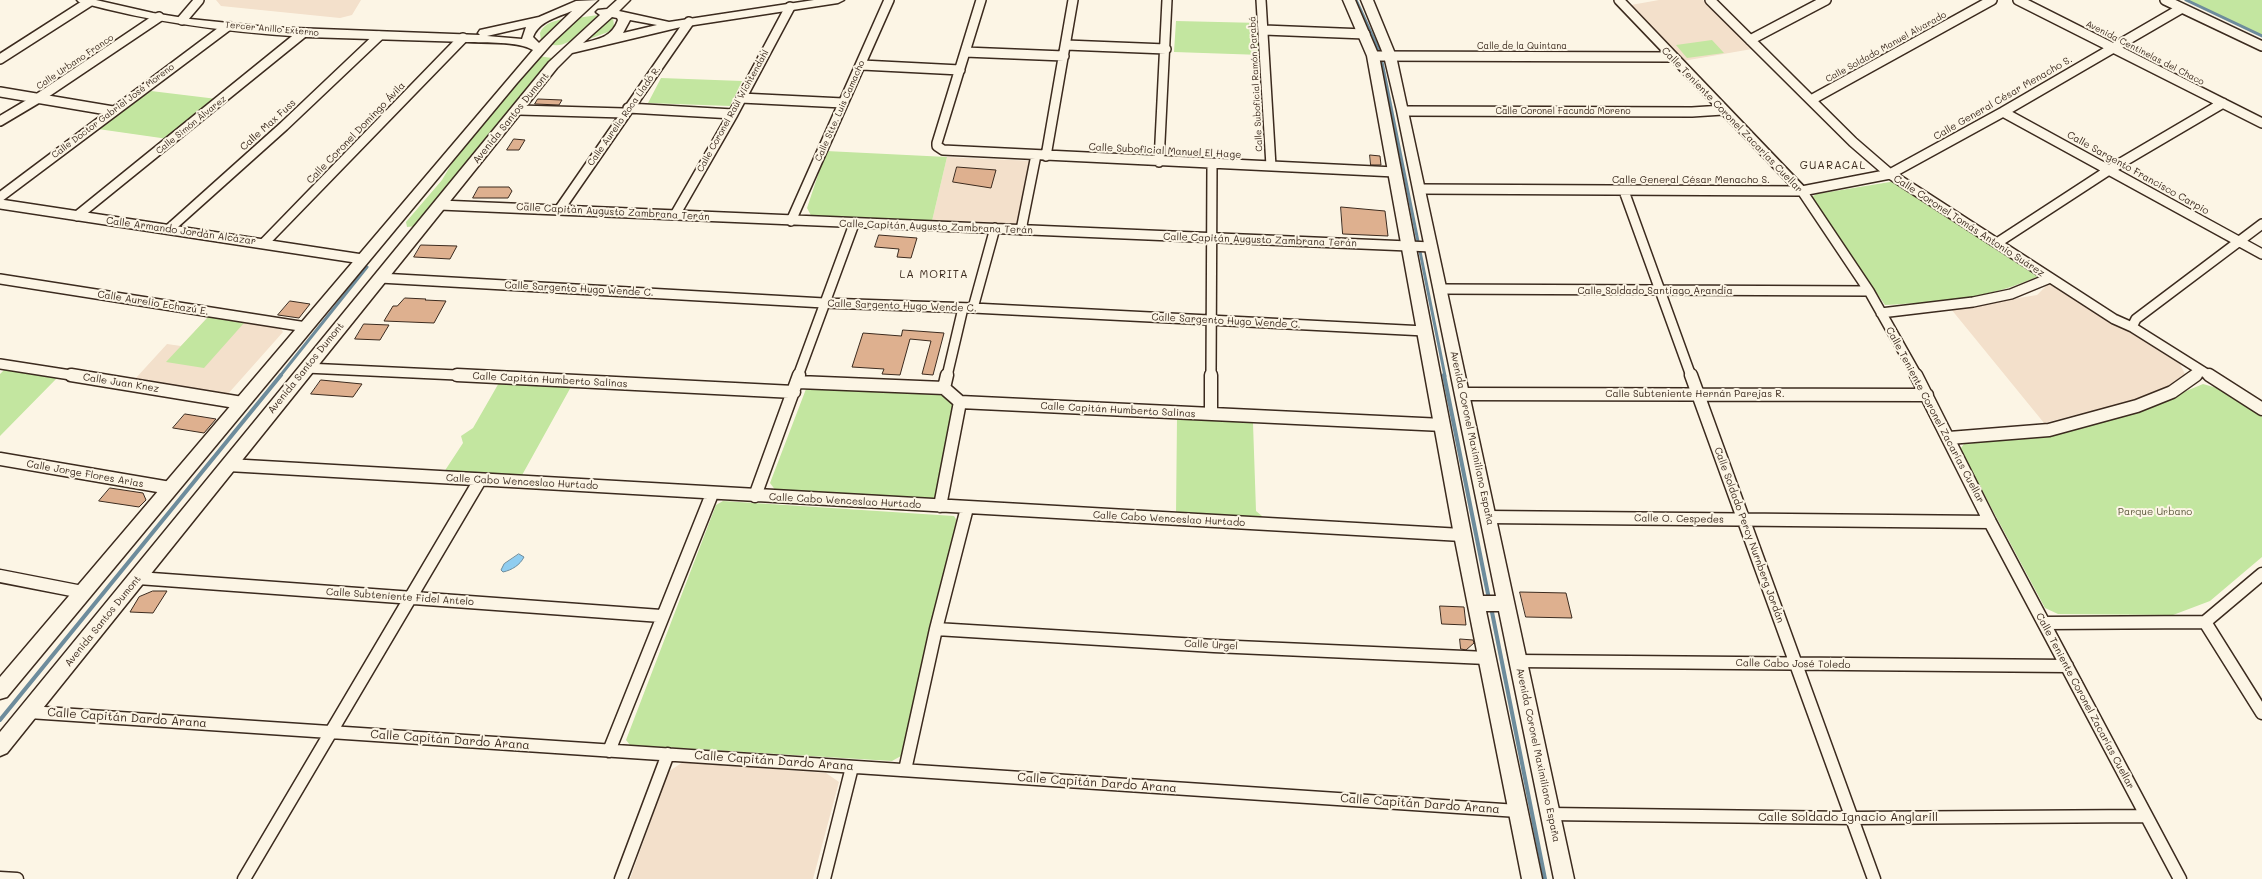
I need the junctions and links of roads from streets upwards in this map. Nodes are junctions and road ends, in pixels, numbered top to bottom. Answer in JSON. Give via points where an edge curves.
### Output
{"nodes":[{"id":1,"x":199,"y":0,"type":"edge"},
{"id":2,"x":587,"y":0,"type":"edge"},
{"id":3,"x":592,"y":0,"type":"edge"},
{"id":4,"x":624,"y":0,"type":"edge"},
{"id":5,"x":629,"y":0,"type":"edge"},
{"id":6,"x":838,"y":0,"type":"edge"},
{"id":7,"x":889,"y":0,"type":"edge"},
{"id":8,"x":981,"y":0,"type":"edge"},
{"id":9,"x":1073,"y":0,"type":"edge"},
{"id":10,"x":1167,"y":0,"type":"edge"},
{"id":11,"x":1261,"y":0,"type":"edge"},
{"id":12,"x":1349,"y":0,"type":"edge"},
{"id":13,"x":1366,"y":0,"type":"edge"},
{"id":14,"x":1619,"y":0,"type":"edge"},
{"id":15,"x":1710,"y":0,"type":"edge"},
{"id":16,"x":1826,"y":0,"type":"edge"},
{"id":17,"x":1992,"y":0,"type":"edge"},
{"id":18,"x":2018,"y":0,"type":"edge"},
{"id":19,"x":2165,"y":0,"type":"edge"},
{"id":20,"x":86,"y":1,"type":"edge"},
{"id":21,"x":790,"y":7,"type":"junction"},
{"id":22,"x":2182,"y":8,"type":"junction"},
{"id":23,"x":580,"y":12,"type":"junction"},
{"id":24,"x":606,"y":12,"type":"junction"},
{"id":25,"x":622,"y":15,"type":"junction"},
{"id":26,"x":159,"y":17,"type":"junction"},
{"id":27,"x":547,"y":18,"type":"junction"},
{"id":28,"x":638,"y":19,"type":"junction"},
{"id":29,"x":182,"y":20,"type":"junction"},
{"id":30,"x":685,"y":22,"type":"junction"},
{"id":31,"x":228,"y":26,"type":"junction"},
{"id":32,"x":1264,"y":30,"type":"junction"},
{"id":33,"x":303,"y":32,"type":"junction"},
{"id":34,"x":1365,"y":34,"type":"junction"},
{"id":35,"x":379,"y":36,"type":"junction"},
{"id":36,"x":463,"y":38,"type":"junction"},
{"id":37,"x":506,"y":40,"type":"junction"},
{"id":38,"x":1750,"y":40,"type":"junction"},
{"id":39,"x":603,"y":42,"type":"junction"},
{"id":40,"x":1066,"y":44,"type":"junction"},
{"id":41,"x":535,"y":46,"type":"junction"},
{"id":42,"x":2262,"y":46,"type":"edge"},
{"id":43,"x":2113,"y":48,"type":"junction"},
{"id":44,"x":1166,"y":49,"type":"junction"},
{"id":45,"x":568,"y":50,"type":"junction"},
{"id":46,"x":965,"y":52,"type":"junction"},
{"id":47,"x":1064,"y":56,"type":"junction"},
{"id":48,"x":1381,"y":56,"type":"junction"},
{"id":49,"x":1672,"y":56,"type":"junction"},
{"id":50,"x":0,"y":58,"type":"edge"},
{"id":51,"x":862,"y":65,"type":"junction"},
{"id":52,"x":960,"y":70,"type":"junction"},
{"id":53,"x":520,"y":73,"type":"junction"},
{"id":54,"x":540,"y":82,"type":"junction"},
{"id":55,"x":0,"y":92,"type":"edge"},
{"id":56,"x":741,"y":98,"type":"junction"},
{"id":57,"x":36,"y":99,"type":"junction"},
{"id":58,"x":1811,"y":100,"type":"junction"},
{"id":59,"x":843,"y":103,"type":"junction"},
{"id":60,"x":2222,"y":103,"type":"junction"},
{"id":61,"x":519,"y":110,"type":"junction"},
{"id":62,"x":1723,"y":110,"type":"junction"},
{"id":63,"x":113,"y":111,"type":"junction"},
{"id":64,"x":626,"y":111,"type":"junction"},
{"id":65,"x":1403,"y":111,"type":"junction"},
{"id":66,"x":2003,"y":112,"type":"junction"},
{"id":67,"x":733,"y":114,"type":"junction"},
{"id":68,"x":0,"y":121,"type":"edge"},
{"id":69,"x":2262,"y":123,"type":"edge"},
{"id":70,"x":1036,"y":155,"type":"junction"},
{"id":71,"x":1046,"y":156,"type":"junction"},
{"id":72,"x":1159,"y":162,"type":"junction"},
{"id":73,"x":1212,"y":164,"type":"junction"},
{"id":74,"x":1271,"y":166,"type":"junction"},
{"id":75,"x":2109,"y":170,"type":"junction"},
{"id":76,"x":1395,"y":172,"type":"junction"},
{"id":77,"x":1890,"y":174,"type":"junction"},
{"id":78,"x":1419,"y":189,"type":"junction"},
{"id":79,"x":1624,"y":191,"type":"junction"},
{"id":80,"x":1802,"y":192,"type":"junction"},
{"id":81,"x":0,"y":197,"type":"edge"},
{"id":82,"x":409,"y":202,"type":"junction"},
{"id":83,"x":0,"y":204,"type":"edge"},
{"id":84,"x":440,"y":205,"type":"junction"},
{"id":85,"x":559,"y":210,"type":"junction"},
{"id":86,"x":675,"y":215,"type":"junction"},
{"id":87,"x":77,"y":216,"type":"junction"},
{"id":88,"x":791,"y":221,"type":"junction"},
{"id":89,"x":854,"y":224,"type":"junction"},
{"id":90,"x":2262,"y":224,"type":"edge"},
{"id":91,"x":995,"y":228,"type":"junction"},
{"id":92,"x":169,"y":229,"type":"junction"},
{"id":93,"x":1021,"y":230,"type":"junction"},
{"id":94,"x":418,"y":231,"type":"junction"},
{"id":95,"x":380,"y":238,"type":"junction"},
{"id":96,"x":1210,"y":238,"type":"junction"},
{"id":97,"x":2240,"y":242,"type":"junction"},
{"id":98,"x":264,"y":243,"type":"junction"},
{"id":99,"x":1997,"y":243,"type":"junction"},
{"id":100,"x":1419,"y":247,"type":"junction"},
{"id":101,"x":2262,"y":254,"type":"edge"},
{"id":102,"x":362,"y":259,"type":"junction"},
{"id":103,"x":390,"y":265,"type":"junction"},
{"id":104,"x":380,"y":278,"type":"junction"},
{"id":105,"x":2050,"y":278,"type":"junction"},
{"id":106,"x":0,"y":279,"type":"edge"},
{"id":107,"x":1441,"y":289,"type":"junction"},
{"id":108,"x":1660,"y":291,"type":"junction"},
{"id":109,"x":1869,"y":291,"type":"junction"},
{"id":110,"x":824,"y":303,"type":"junction"},
{"id":111,"x":968,"y":308,"type":"junction"},
{"id":112,"x":1881,"y":313,"type":"junction"},
{"id":113,"x":1212,"y":321,"type":"junction"},
{"id":114,"x":306,"y":327,"type":"junction"},
{"id":115,"x":2132,"y":327,"type":"junction"},
{"id":116,"x":1425,"y":331,"type":"junction"},
{"id":117,"x":0,"y":364,"type":"edge"},
{"id":118,"x":306,"y":368,"type":"junction"},
{"id":119,"x":2202,"y":371,"type":"junction"},
{"id":120,"x":798,"y":382,"type":"junction"},
{"id":121,"x":944,"y":388,"type":"junction"},
{"id":122,"x":794,"y":392,"type":"junction"},
{"id":123,"x":1698,"y":393,"type":"junction"},
{"id":124,"x":1462,"y":394,"type":"junction"},
{"id":125,"x":1927,"y":395,"type":"junction"},
{"id":126,"x":960,"y":402,"type":"junction"},
{"id":127,"x":242,"y":403,"type":"junction"},
{"id":128,"x":2262,"y":409,"type":"edge"},
{"id":129,"x":1211,"y":414,"type":"junction"},
{"id":130,"x":1443,"y":426,"type":"junction"},
{"id":131,"x":1949,"y":438,"type":"junction"},
{"id":132,"x":0,"y":459,"type":"edge"},
{"id":133,"x":228,"y":465,"type":"junction"},
{"id":134,"x":480,"y":480,"type":"junction"},
{"id":135,"x":170,"y":488,"type":"junction"},
{"id":136,"x":712,"y":494,"type":"junction"},
{"id":137,"x":755,"y":496,"type":"junction"},
{"id":138,"x":940,"y":506,"type":"junction"},
{"id":139,"x":967,"y":508,"type":"junction"},
{"id":140,"x":1488,"y":517,"type":"junction"},
{"id":141,"x":1744,"y":520,"type":"junction"},
{"id":142,"x":1990,"y":522,"type":"junction"},
{"id":143,"x":1462,"y":535,"type":"junction"},
{"id":144,"x":2262,"y":574,"type":"edge"},
{"id":145,"x":0,"y":576,"type":"edge"},
{"id":146,"x":138,"y":578,"type":"junction"},
{"id":147,"x":82,"y":592,"type":"junction"},
{"id":148,"x":410,"y":597,"type":"junction"},
{"id":149,"x":1490,"y":603,"type":"junction"},
{"id":150,"x":661,"y":616,"type":"junction"},
{"id":151,"x":2205,"y":622,"type":"junction"},
{"id":152,"x":2044,"y":623,"type":"junction"},
{"id":153,"x":936,"y":629,"type":"junction"},
{"id":154,"x":1486,"y":658,"type":"junction"},
{"id":155,"x":1518,"y":661,"type":"junction"},
{"id":156,"x":1796,"y":664,"type":"junction"},
{"id":157,"x":2067,"y":666,"type":"junction"},
{"id":158,"x":0,"y":691,"type":"edge"},
{"id":159,"x":29,"y":712,"type":"junction"},
{"id":160,"x":2262,"y":713,"type":"edge"},
{"id":161,"x":330,"y":732,"type":"junction"},
{"id":162,"x":0,"y":747,"type":"edge"},
{"id":163,"x":609,"y":751,"type":"junction"},
{"id":164,"x":668,"y":754,"type":"junction"},
{"id":165,"x":852,"y":767,"type":"junction"},
{"id":166,"x":905,"y":770,"type":"junction"},
{"id":167,"x":1518,"y":811,"type":"junction"},
{"id":168,"x":1549,"y":814,"type":"junction"},
{"id":169,"x":2146,"y":816,"type":"junction"},
{"id":170,"x":1852,"y":818,"type":"junction"},
{"id":171,"x":0,"y":878,"type":"edge"},
{"id":172,"x":17,"y":879,"type":"edge"},
{"id":173,"x":244,"y":879,"type":"edge"},
{"id":174,"x":621,"y":879,"type":"edge"},
{"id":175,"x":824,"y":879,"type":"edge"},
{"id":176,"x":1532,"y":879,"type":"edge"},
{"id":177,"x":1564,"y":879,"type":"edge"},
{"id":178,"x":1874,"y":879,"type":"edge"},
{"id":179,"x":2180,"y":879,"type":"edge"}],
"edges":[{"from":1,"to":29,"type":"street"},
{"from":2,"to":27,"type":"street"},
{"from":3,"to":23,"type":"street"},
{"from":4,"to":24,"type":"street","name":"Avenida Santos Dumont"},
{"from":5,"to":28,"type":"street","via":[[629,7]]},
{"from":6,"to":21,"type":"street"},
{"from":7,"to":51,"type":"street","name":"Calle Stte. Luis Camacho"},
{"from":8,"to":46,"type":"street"},
{"from":9,"to":40,"type":"street"},
{"from":10,"to":44,"type":"street"},
{"from":11,"to":32,"type":"street","name":"Calle Suboficial Ramón Parabá"},
{"from":12,"to":34,"type":"street","name":"Avenida Coronel Maximiliano España"},
{"from":13,"to":48,"type":"street","name":"Avenida Coronel Maximiliano España"},
{"from":14,"to":49,"type":"street","name":"Calle Teniente Coronel Zacarías Cuellar"},
{"from":15,"to":38,"type":"street","name":"Calle Coronel Tomás Antonio Suárez"},
{"from":16,"to":38,"type":"street"},
{"from":17,"to":58,"type":"street","name":"Calle Soldado Manuel Alvarado"},
{"from":18,"to":43,"type":"street","name":"Avenida Centinelas del Chaco"},
{"from":19,"to":22,"type":"street"},
{"from":20,"to":26,"type":"street","name":"Tercer Anillo Externo"},
{"from":20,"to":50,"type":"street"},
{"from":21,"to":30,"type":"street"},
{"from":21,"to":56,"type":"street","name":"Calle Coronel Raúl Wichtendahl"},
{"from":22,"to":42,"type":"street"},
{"from":22,"to":43,"type":"street","name":"Calle General César Menacho S."},
{"from":23,"to":24,"type":"street"},
{"from":23,"to":27,"type":"street"},
{"from":23,"to":41,"type":"street"},
{"from":24,"to":25,"type":"street"},
{"from":24,"to":45,"type":"street","name":"Avenida Santos Dumont"},
{"from":25,"to":28,"type":"street"},
{"from":25,"to":39,"type":"street","via":[[624,20],[621,29]]},
{"from":26,"to":29,"type":"street","name":"Tercer Anillo Externo"},
{"from":26,"to":57,"type":"street","name":"Calle Urbano Franco"},
{"from":27,"to":36,"type":"street","name":"Tercer Anillo Externo"},
{"from":27,"to":41,"type":"street","via":[[533,26],[528,33]]},
{"from":28,"to":30,"type":"street"},
{"from":29,"to":31,"type":"street","name":"Tercer Anillo Externo"},
{"from":30,"to":39,"type":"street"},
{"from":30,"to":64,"type":"street","name":"Calle Aurelio Roca Lladó R."},
{"from":31,"to":33,"type":"street","name":"Tercer Anillo Externo"},
{"from":31,"to":63,"type":"street","name":"Calle Doctor Gabriel José Moreno"},
{"from":32,"to":34,"type":"street"},
{"from":32,"to":74,"type":"street","name":"Calle Suboficial Ramón Parabá"},
{"from":33,"to":35,"type":"street","name":"Tercer Anillo Externo"},
{"from":33,"to":87,"type":"street","name":"Calle Simón Álvarez"},
{"from":34,"to":48,"type":"street","name":"Avenida Coronel Maximiliano España"},
{"from":35,"to":36,"type":"street","name":"Tercer Anillo Externo"},
{"from":35,"to":92,"type":"street","name":"Calle Max Fuss"},
{"from":36,"to":37,"type":"street","name":"Tercer Anillo Externo"},
{"from":36,"to":98,"type":"street","name":"Calle Coronel Domingo Ávila"},
{"from":37,"to":41,"type":"street","name":"Tercer Anillo Externo"},
{"from":37,"to":53,"type":"street","via":[[518,45],[524,52],[525,61]]},
{"from":38,"to":58,"type":"street","name":"Calle Coronel Tomás Antonio Suárez"},
{"from":39,"to":45,"type":"street","name":"Tercer Anillo Externo"},
{"from":39,"to":54,"type":"street"},
{"from":40,"to":44,"type":"street"},
{"from":40,"to":47,"type":"street"},
{"from":41,"to":45,"type":"street","name":"Tercer Anillo Externo"},
{"from":41,"to":53,"type":"street"},
{"from":43,"to":60,"type":"street","name":"Avenida Centinelas del Chaco"},
{"from":43,"to":66,"type":"street","name":"Calle General César Menacho S."},
{"from":44,"to":72,"type":"street"},
{"from":45,"to":54,"type":"street","name":"Avenida Santos Dumont"},
{"from":46,"to":47,"type":"street"},
{"from":46,"to":52,"type":"street"},
{"from":47,"to":71,"type":"street"},
{"from":48,"to":49,"type":"street","name":"Calle de la Quintana"},
{"from":48,"to":65,"type":"street","name":"Avenida Coronel Maximiliano España"},
{"from":48,"to":76,"type":"street","name":"Avenida Coronel Maximiliano España"},
{"from":49,"to":62,"type":"street","name":"Calle Teniente Coronel Zacarías Cuellar"},
{"from":51,"to":52,"type":"street"},
{"from":51,"to":59,"type":"street","name":"Calle Stte. Luis Camacho"},
{"from":52,"to":70,"type":"street","name":"Calle Suboficial Manuel El Hage","via":[[937,143],[939,148],[948,151]]},
{"from":53,"to":82,"type":"street"},
{"from":54,"to":61,"type":"street","name":"Avenida Santos Dumont"},
{"from":55,"to":57,"type":"street"},
{"from":56,"to":59,"type":"street"},
{"from":56,"to":67,"type":"street","name":"Calle Coronel Raúl Wichtendahl"},
{"from":57,"to":63,"type":"street"},
{"from":57,"to":68,"type":"street","name":"Calle Urbano Franco"},
{"from":58,"to":77,"type":"street","name":"Calle Coronel Tomás Antonio Suárez"},
{"from":59,"to":88,"type":"street","name":"Calle Stte. Luis Camacho"},
{"from":60,"to":69,"type":"street","name":"Avenida Centinelas del Chaco"},
{"from":60,"to":75,"type":"street"},
{"from":61,"to":64,"type":"street"},
{"from":61,"to":84,"type":"street","name":"Avenida Santos Dumont"},
{"from":62,"to":65,"type":"street","name":"Calle Coronel Facundo Moreno"},
{"from":62,"to":80,"type":"street","name":"Calle Teniente Coronel Zacarías Cuellar"},
{"from":63,"to":81,"type":"street","name":"Calle Doctor Gabriel José Moreno"},
{"from":64,"to":67,"type":"street"},
{"from":64,"to":85,"type":"street","name":"Calle Aurelio Roca Lladó R."},
{"from":65,"to":78,"type":"street","name":"Avenida Coronel Maximiliano España"},
{"from":66,"to":75,"type":"street","name":"Calle Sargento Francisco Carpio"},
{"from":66,"to":77,"type":"street","name":"Calle General César Menacho S."},
{"from":67,"to":86,"type":"street","name":"Calle Coronel Raúl Wichtendahl"},
{"from":70,"to":71,"type":"street","name":"Calle Suboficial Manuel El Hage"},
{"from":70,"to":93,"type":"street"},
{"from":71,"to":72,"type":"street","name":"Calle Suboficial Manuel El Hage"},
{"from":72,"to":73,"type":"street","name":"Calle Suboficial Manuel El Hage"},
{"from":73,"to":74,"type":"street","name":"Calle Suboficial Manuel El Hage"},
{"from":73,"to":96,"type":"street"},
{"from":74,"to":76,"type":"street","name":"Calle Suboficial Manuel El Hage"},
{"from":75,"to":97,"type":"street","name":"Calle Sargento Francisco Carpio"},
{"from":75,"to":99,"type":"street"},
{"from":76,"to":100,"type":"street","name":"Avenida Coronel Maximiliano España"},
{"from":77,"to":80,"type":"street","name":"Calle General César Menacho S."},
{"from":77,"to":99,"type":"street","name":"Calle Coronel Tomás Antonio Suárez"},
{"from":78,"to":79,"type":"street","name":"Calle General César Menacho S."},
{"from":78,"to":100,"type":"street","name":"Avenida Coronel Maximiliano España"},
{"from":79,"to":80,"type":"street","name":"Calle General César Menacho S."},
{"from":79,"to":108,"type":"street","name":"Calle Soldado Percy Nurnberg Jordán"},
{"from":80,"to":109,"type":"street","name":"Calle Teniente Coronel Zacarías Cuellar"},
{"from":82,"to":94,"type":"street","via":[[398,231]]},
{"from":82,"to":95,"type":"street"},
{"from":83,"to":87,"type":"street","name":"Calle Armando Jordán Alcázar"},
{"from":84,"to":85,"type":"street","name":"Calle Capitán Augusto Zambrana Terán"},
{"from":84,"to":94,"type":"street","name":"Avenida Santos Dumont"},
{"from":85,"to":86,"type":"street","name":"Calle Capitán Augusto Zambrana Terán"},
{"from":86,"to":88,"type":"street","name":"Calle Capitán Augusto Zambrana Terán"},
{"from":87,"to":92,"type":"street","name":"Calle Armando Jordán Alcázar"},
{"from":88,"to":89,"type":"street","name":"Calle Capitán Augusto Zambrana Terán"},
{"from":89,"to":91,"type":"street","name":"Calle Capitán Augusto Zambrana Terán"},
{"from":89,"to":110,"type":"street"},
{"from":90,"to":97,"type":"street"},
{"from":91,"to":93,"type":"street","name":"Calle Capitán Augusto Zambrana Terán"},
{"from":91,"to":111,"type":"street"},
{"from":92,"to":98,"type":"street","name":"Calle Armando Jordán Alcázar"},
{"from":93,"to":96,"type":"street","name":"Calle Capitán Augusto Zambrana Terán"},
{"from":94,"to":103,"type":"street","name":"Avenida Santos Dumont"},
{"from":95,"to":102,"type":"street"},
{"from":95,"to":103,"type":"street","via":[[394,236],[401,239]]},
{"from":96,"to":100,"type":"street","name":"Calle Capitán Augusto Zambrana Terán"},
{"from":96,"to":113,"type":"street"},
{"from":97,"to":101,"type":"street","name":"Calle Sargento Francisco Carpio"},
{"from":97,"to":115,"type":"street","via":[[2136,319]]},
{"from":98,"to":102,"type":"street","name":"Calle Armando Jordán Alcázar"},
{"from":99,"to":105,"type":"street","name":"Calle Coronel Tomás Antonio Suárez"},
{"from":100,"to":107,"type":"street","name":"Avenida Coronel Maximiliano España"},
{"from":100,"to":116,"type":"street","name":"Avenida Coronel Maximiliano España"},
{"from":102,"to":114,"type":"street"},
{"from":103,"to":104,"type":"street","name":"Avenida Santos Dumont"},
{"from":104,"to":110,"type":"street","name":"Calle Sargento Hugo Wende C."},
{"from":104,"to":118,"type":"street","name":"Avenida Santos Dumont"},
{"from":105,"to":112,"type":"street","via":[[2011,294],[1973,302]]},
{"from":105,"to":115,"type":"street","name":"Calle Coronel Tomás Antonio Suárez","via":[[2114,319]]},
{"from":106,"to":114,"type":"street","name":"Calle Aurelio Echazú E."},
{"from":107,"to":108,"type":"street","name":"Calle Soldado Santiago Arandia"},
{"from":107,"to":124,"type":"street","name":"Avenida Coronel Maximiliano España"},
{"from":108,"to":109,"type":"street","name":"Calle Soldado Santiago Arandia"},
{"from":108,"to":123,"type":"street","name":"Calle Soldado Percy Nurnberg Jordán"},
{"from":109,"to":112,"type":"street","name":"Calle Teniente Coronel Zacarías Cuellar"},
{"from":110,"to":111,"type":"street","name":"Calle Sargento Hugo Wende C."},
{"from":110,"to":120,"type":"street"},
{"from":111,"to":113,"type":"street","name":"Calle Sargento Hugo Wende C."},
{"from":111,"to":121,"type":"street"},
{"from":112,"to":125,"type":"street","name":"Calle Teniente Coronel Zacarías Cuellar"},
{"from":113,"to":116,"type":"street","name":"Calle Sargento Hugo Wende C."},
{"from":113,"to":129,"type":"street"},
{"from":114,"to":127,"type":"street"},
{"from":115,"to":119,"type":"street","name":"Calle Coronel Tomás Antonio Suárez"},
{"from":116,"to":130,"type":"street","name":"Avenida Coronel Maximiliano España"},
{"from":117,"to":127,"type":"street","name":"Calle Juan Knez"},
{"from":118,"to":122,"type":"street","name":"Calle Capitán Humberto Salinas"},
{"from":118,"to":133,"type":"street","name":"Avenida Santos Dumont"},
{"from":119,"to":128,"type":"street","name":"Calle Coronel Tomás Antonio Suárez"},
{"from":119,"to":131,"type":"street","via":[[2172,392],[2129,408],[2049,430]]},
{"from":120,"to":121,"type":"street"},
{"from":120,"to":122,"type":"street"},
{"from":121,"to":126,"type":"street"},
{"from":122,"to":137,"type":"street"},
{"from":123,"to":124,"type":"street","name":"Calle Subteniente Hernán Parejas R."},
{"from":123,"to":125,"type":"street","name":"Calle Subteniente Hernán Parejas R."},
{"from":123,"to":141,"type":"street","name":"Calle Soldado Percy Nurnberg Jordán"},
{"from":124,"to":140,"type":"street","name":"Avenida Coronel Maximiliano España"},
{"from":125,"to":131,"type":"street","name":"Calle Teniente Coronel Zacarías Cuellar"},
{"from":126,"to":129,"type":"street","name":"Calle Capitán Humberto Salinas"},
{"from":126,"to":138,"type":"street"},
{"from":127,"to":135,"type":"street"},
{"from":129,"to":130,"type":"street","name":"Calle Capitán Humberto Salinas"},
{"from":130,"to":143,"type":"street","name":"Avenida Coronel Maximiliano España"},
{"from":131,"to":142,"type":"street","name":"Calle Teniente Coronel Zacarías Cuellar"},
{"from":132,"to":135,"type":"street","name":"Calle Jorge Flores Arias"},
{"from":133,"to":134,"type":"street","name":"Calle Cabo Wenceslao Hurtado"},
{"from":133,"to":146,"type":"street","name":"Avenida Santos Dumont"},
{"from":134,"to":136,"type":"street","name":"Calle Cabo Wenceslao Hurtado"},
{"from":134,"to":148,"type":"street"},
{"from":135,"to":147,"type":"street"},
{"from":136,"to":137,"type":"street","name":"Calle Cabo Wenceslao Hurtado"},
{"from":136,"to":150,"type":"street"},
{"from":137,"to":138,"type":"street","name":"Calle Cabo Wenceslao Hurtado"},
{"from":138,"to":139,"type":"street","name":"Calle Cabo Wenceslao Hurtado"},
{"from":139,"to":143,"type":"street","name":"Calle Cabo Wenceslao Hurtado"},
{"from":139,"to":153,"type":"street"},
{"from":140,"to":141,"type":"street","name":"Calle O. Cespedes"},
{"from":140,"to":149,"type":"street","name":"Avenida Coronel Maximiliano España"},
{"from":141,"to":142,"type":"street","name":"Calle O. Cespedes"},
{"from":141,"to":156,"type":"street","name":"Calle Soldado Percy Nurnberg Jordán"},
{"from":142,"to":152,"type":"street","name":"Calle Teniente Coronel Zacarías Cuellar"},
{"from":143,"to":149,"type":"street","name":"Avenida Coronel Maximiliano España"},
{"from":144,"to":151,"type":"street"},
{"from":145,"to":147,"type":"street"},
{"from":146,"to":148,"type":"street","name":"Calle Subteniente Fidel Antelo"},
{"from":146,"to":159,"type":"street","name":"Avenida Santos Dumont"},
{"from":147,"to":158,"type":"street"},
{"from":148,"to":150,"type":"street","name":"Calle Subteniente Fidel Antelo"},
{"from":148,"to":161,"type":"street"},
{"from":149,"to":154,"type":"street","name":"Avenida Coronel Maximiliano España"},
{"from":149,"to":155,"type":"street","name":"Avenida Coronel Maximiliano España"},
{"from":150,"to":163,"type":"street"},
{"from":151,"to":152,"type":"street"},
{"from":151,"to":160,"type":"street"},
{"from":152,"to":157,"type":"street","name":"Calle Teniente Coronel Zacarías Cuellar"},
{"from":153,"to":154,"type":"street","name":"Calle Urgel"},
{"from":153,"to":166,"type":"street"},
{"from":154,"to":167,"type":"street","name":"Avenida Coronel Maximiliano España"},
{"from":155,"to":156,"type":"street","name":"Calle Cabo José Toledo"},
{"from":155,"to":168,"type":"street","name":"Avenida Coronel Maximiliano España"},
{"from":156,"to":157,"type":"street","name":"Calle Cabo José Toledo"},
{"from":156,"to":170,"type":"street","name":"Calle Soldado Percy Nurnberg Jordán"},
{"from":157,"to":169,"type":"street","name":"Calle Teniente Coronel Zacarías Cuellar"},
{"from":159,"to":161,"type":"street","name":"Calle Capitán Dardo Arana"},
{"from":159,"to":162,"type":"street","name":"Avenida Santos Dumont"},
{"from":161,"to":163,"type":"street","name":"Calle Capitán Dardo Arana"},
{"from":161,"to":173,"type":"street"},
{"from":163,"to":164,"type":"street","name":"Calle Capitán Dardo Arana"},
{"from":164,"to":165,"type":"street","name":"Calle Capitán Dardo Arana"},
{"from":164,"to":174,"type":"street"},
{"from":165,"to":166,"type":"street","name":"Calle Capitán Dardo Arana"},
{"from":165,"to":175,"type":"street"},
{"from":166,"to":167,"type":"street","name":"Calle Capitán Dardo Arana"},
{"from":167,"to":176,"type":"street","name":"Avenida Coronel Maximiliano España"},
{"from":168,"to":170,"type":"street","name":"Calle Soldado Ignacio Anglarill"},
{"from":168,"to":177,"type":"street","name":"Avenida Coronel Maximiliano España"},
{"from":169,"to":170,"type":"street","name":"Calle Soldado Ignacio Anglarill"},
{"from":169,"to":179,"type":"street","name":"Calle Teniente Coronel Zacarías Cuellar"},
{"from":170,"to":178,"type":"street","name":"Calle Soldado Percy Nurnberg Jordán"},
{"from":171,"to":172,"type":"street"}]}
